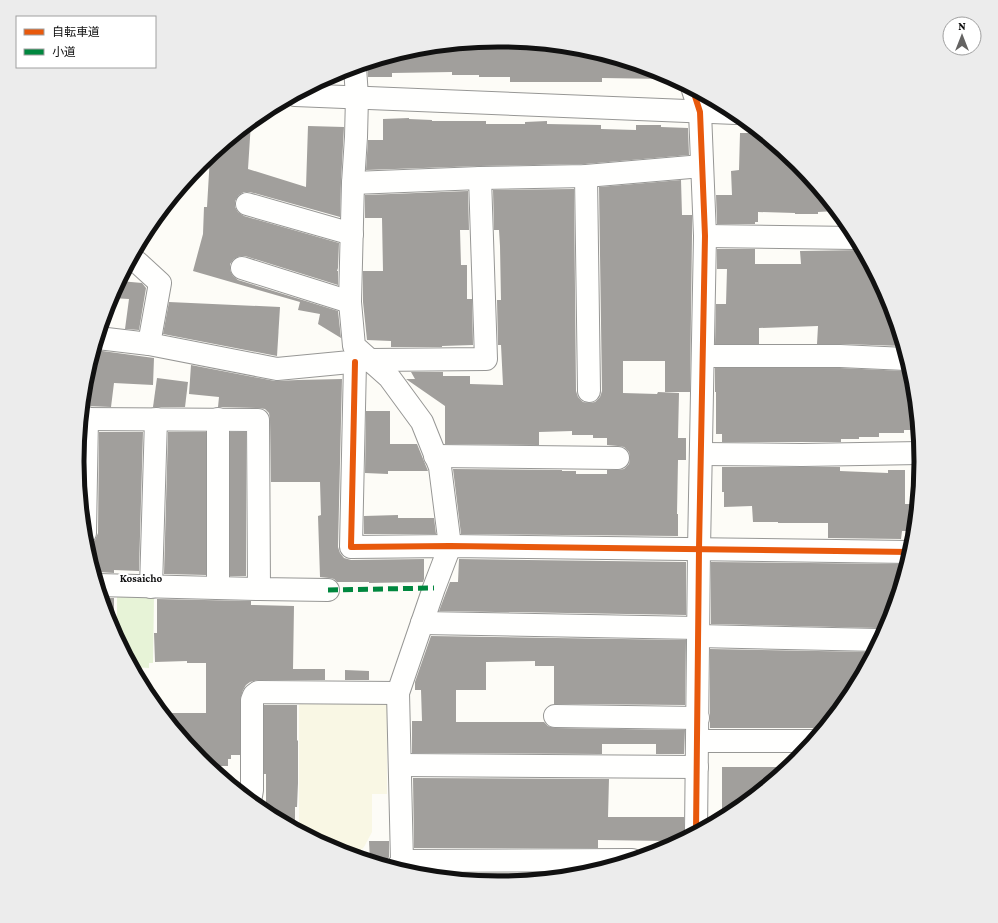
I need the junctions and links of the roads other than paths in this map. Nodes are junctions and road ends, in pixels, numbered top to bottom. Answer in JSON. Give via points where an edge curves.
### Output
{"nodes":[{"id":1,"x":355,"y":73,"type":"edge"},
{"id":2,"x":306,"y":95,"type":"edge"},
{"id":3,"x":357,"y":97,"type":"junction"},
{"id":4,"x":695,"y":97,"type":"edge"},
{"id":5,"x":700,"y":112,"type":"junction"},
{"id":6,"x":722,"y":113,"type":"edge"},
{"id":7,"x":702,"y":166,"type":"junction"},
{"id":8,"x":586,"y":176,"type":"junction"},
{"id":9,"x":480,"y":178,"type":"junction"},
{"id":10,"x":353,"y":183,"type":"junction"},
{"id":11,"x":247,"y":204,"type":"dead end"},
{"id":12,"x":352,"y":234,"type":"junction"},
{"id":13,"x":705,"y":236,"type":"junction"},
{"id":14,"x":848,"y":238,"type":"edge"},
{"id":15,"x":136,"y":262,"type":"edge"},
{"id":16,"x":242,"y":268,"type":"dead end"},
{"id":17,"x":350,"y":302,"type":"junction"},
{"id":18,"x":103,"y":339,"type":"edge"},
{"id":19,"x":149,"y":344,"type":"junction"},
{"id":20,"x":703,"y":356,"type":"junction"},
{"id":21,"x":900,"y":359,"type":"edge"},
{"id":22,"x":363,"y":361,"type":"junction"},
{"id":23,"x":589,"y":391,"type":"dead end"},
{"id":24,"x":87,"y":418,"type":"edge"},
{"id":25,"x":156,"y":419,"type":"junction"},
{"id":26,"x":218,"y":420,"type":"junction"},
{"id":27,"x":914,"y":452,"type":"edge"},
{"id":28,"x":701,"y":454,"type":"junction"},
{"id":29,"x":435,"y":456,"type":"junction"},
{"id":30,"x":618,"y":458,"type":"dead end"},
{"id":31,"x":450,"y":546,"type":"junction"},
{"id":32,"x":699,"y":548,"type":"junction"},
{"id":33,"x":903,"y":552,"type":"edge"},
{"id":34,"x":103,"y":585,"type":"edge"},
{"id":35,"x":150,"y":587,"type":"junction"},
{"id":36,"x":218,"y":588,"type":"junction"},
{"id":37,"x":259,"y":590,"type":"junction"},
{"id":38,"x":328,"y":590,"type":"dead end"},
{"id":39,"x":422,"y":623,"type":"junction"},
{"id":40,"x":698,"y":632,"type":"junction"},
{"id":41,"x":873,"y":640,"type":"edge"},
{"id":42,"x":398,"y":693,"type":"junction"},
{"id":43,"x":555,"y":716,"type":"dead end"},
{"id":44,"x":698,"y":718,"type":"junction"},
{"id":45,"x":698,"y":740,"type":"junction"},
{"id":46,"x":805,"y":741,"type":"edge"},
{"id":47,"x":400,"y":765,"type":"junction"},
{"id":48,"x":697,"y":767,"type":"junction"},
{"id":49,"x":251,"y":793,"type":"edge"},
{"id":50,"x":697,"y":825,"type":"edge"},
{"id":51,"x":611,"y":860,"type":"edge"},
{"id":52,"x":399,"y":864,"type":"edge"},
{"id":53,"x":404,"y":865,"type":"edge"}],
"edges":[{"from":1,"to":3,"type":"street"},
{"from":2,"to":3,"type":"street"},
{"from":3,"to":5,"type":"street"},
{"from":3,"to":10,"type":"street"},
{"from":4,"to":5,"type":"street"},
{"from":5,"to":6,"type":"street"},
{"from":5,"to":7,"type":"street"},
{"from":7,"to":8,"type":"street"},
{"from":7,"to":13,"type":"street"},
{"from":8,"to":9,"type":"street"},
{"from":8,"to":23,"type":"street"},
{"from":9,"to":10,"type":"street"},
{"from":9,"to":22,"type":"street","via":[[486,359]]},
{"from":10,"to":12,"type":"street"},
{"from":11,"to":12,"type":"street"},
{"from":12,"to":17,"type":"street"},
{"from":13,"to":14,"type":"street"},
{"from":13,"to":20,"type":"street"},
{"from":15,"to":19,"type":"street","via":[[160,283]]},
{"from":16,"to":17,"type":"street"},
{"from":17,"to":22,"type":"street","via":[[354,346]]},
{"from":18,"to":19,"type":"street"},
{"from":19,"to":22,"type":"street","via":[[277,369]]},
{"from":20,"to":21,"type":"street"},
{"from":20,"to":28,"type":"street"},
{"from":22,"to":29,"type":"street","via":[[389,377],[422,422]]},
{"from":22,"to":31,"type":"street","via":[[351,547]]},
{"from":24,"to":25,"type":"street"},
{"from":25,"to":26,"type":"street"},
{"from":25,"to":35,"type":"street"},
{"from":26,"to":36,"type":"street"},
{"from":26,"to":37,"type":"street","via":[[258,420]]},
{"from":27,"to":28,"type":"street"},
{"from":28,"to":32,"type":"street"},
{"from":29,"to":30,"type":"street"},
{"from":29,"to":31,"type":"street","via":[[440,467]]},
{"from":31,"to":32,"type":"street"},
{"from":31,"to":39,"type":"street"},
{"from":32,"to":33,"type":"street"},
{"from":32,"to":40,"type":"street"},
{"from":34,"to":35,"type":"street"},
{"from":35,"to":36,"type":"street"},
{"from":36,"to":37,"type":"street"},
{"from":37,"to":38,"type":"street"},
{"from":39,"to":40,"type":"street"},
{"from":39,"to":42,"type":"street"},
{"from":40,"to":41,"type":"street"},
{"from":40,"to":44,"type":"street"},
{"from":42,"to":47,"type":"street"},
{"from":42,"to":49,"type":"street","via":[[258,692],[252,700]]},
{"from":43,"to":44,"type":"street"},
{"from":44,"to":45,"type":"street"},
{"from":45,"to":46,"type":"street"},
{"from":45,"to":48,"type":"street"},
{"from":47,"to":48,"type":"street"},
{"from":47,"to":52,"type":"street"},
{"from":48,"to":50,"type":"street"},
{"from":51,"to":53,"type":"street"}]}
